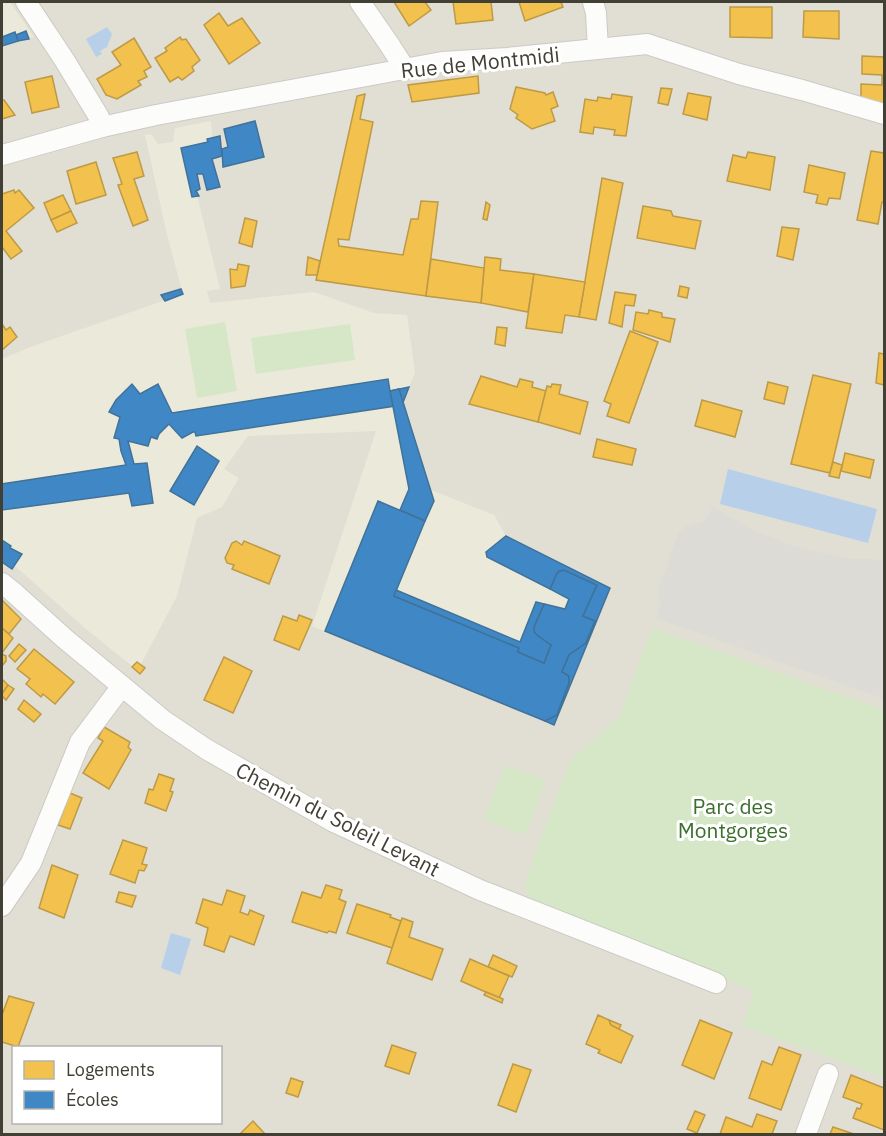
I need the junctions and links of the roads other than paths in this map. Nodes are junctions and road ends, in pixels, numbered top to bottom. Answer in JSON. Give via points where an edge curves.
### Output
{"nodes":[{"id":1,"x":26,"y":2,"type":"edge"},
{"id":2,"x":360,"y":2,"type":"edge"},
{"id":3,"x":593,"y":2,"type":"edge"},
{"id":4,"x":598,"y":49,"type":"junction"},
{"id":5,"x":405,"y":69,"type":"junction"},
{"id":6,"x":885,"y":114,"type":"edge"},
{"id":7,"x":102,"y":127,"type":"junction"},
{"id":8,"x":2,"y":155,"type":"edge"},
{"id":9,"x":2,"y":583,"type":"edge"},
{"id":10,"x":122,"y":686,"type":"junction"},
{"id":11,"x":2,"y":906,"type":"edge"},
{"id":12,"x":716,"y":983,"type":"dead end"},
{"id":13,"x":828,"y":1074,"type":"dead end"},
{"id":14,"x":806,"y":1134,"type":"edge"}],
"edges":[{"from":1,"to":7,"type":"street"},
{"from":2,"to":5,"type":"street"},
{"from":3,"to":4,"type":"street"},
{"from":4,"to":5,"type":"street","name":"Rue de Montmidi","via":[[442,62]]},
{"from":4,"to":6,"type":"street","name":"Rue de Montmidi","via":[[647,44]]},
{"from":5,"to":7,"type":"street","name":"Rue de Montmidi"},
{"from":7,"to":8,"type":"street","name":"Rue de Montmidi"},
{"from":9,"to":10,"type":"street","name":"Chemin du Soleil Levant"},
{"from":10,"to":11,"type":"street","via":[[80,742],[31,863]]},
{"from":10,"to":12,"type":"street","name":"Chemin du Soleil Levant","via":[[206,749],[334,822],[480,890]]},
{"from":13,"to":14,"type":"street"}]}
